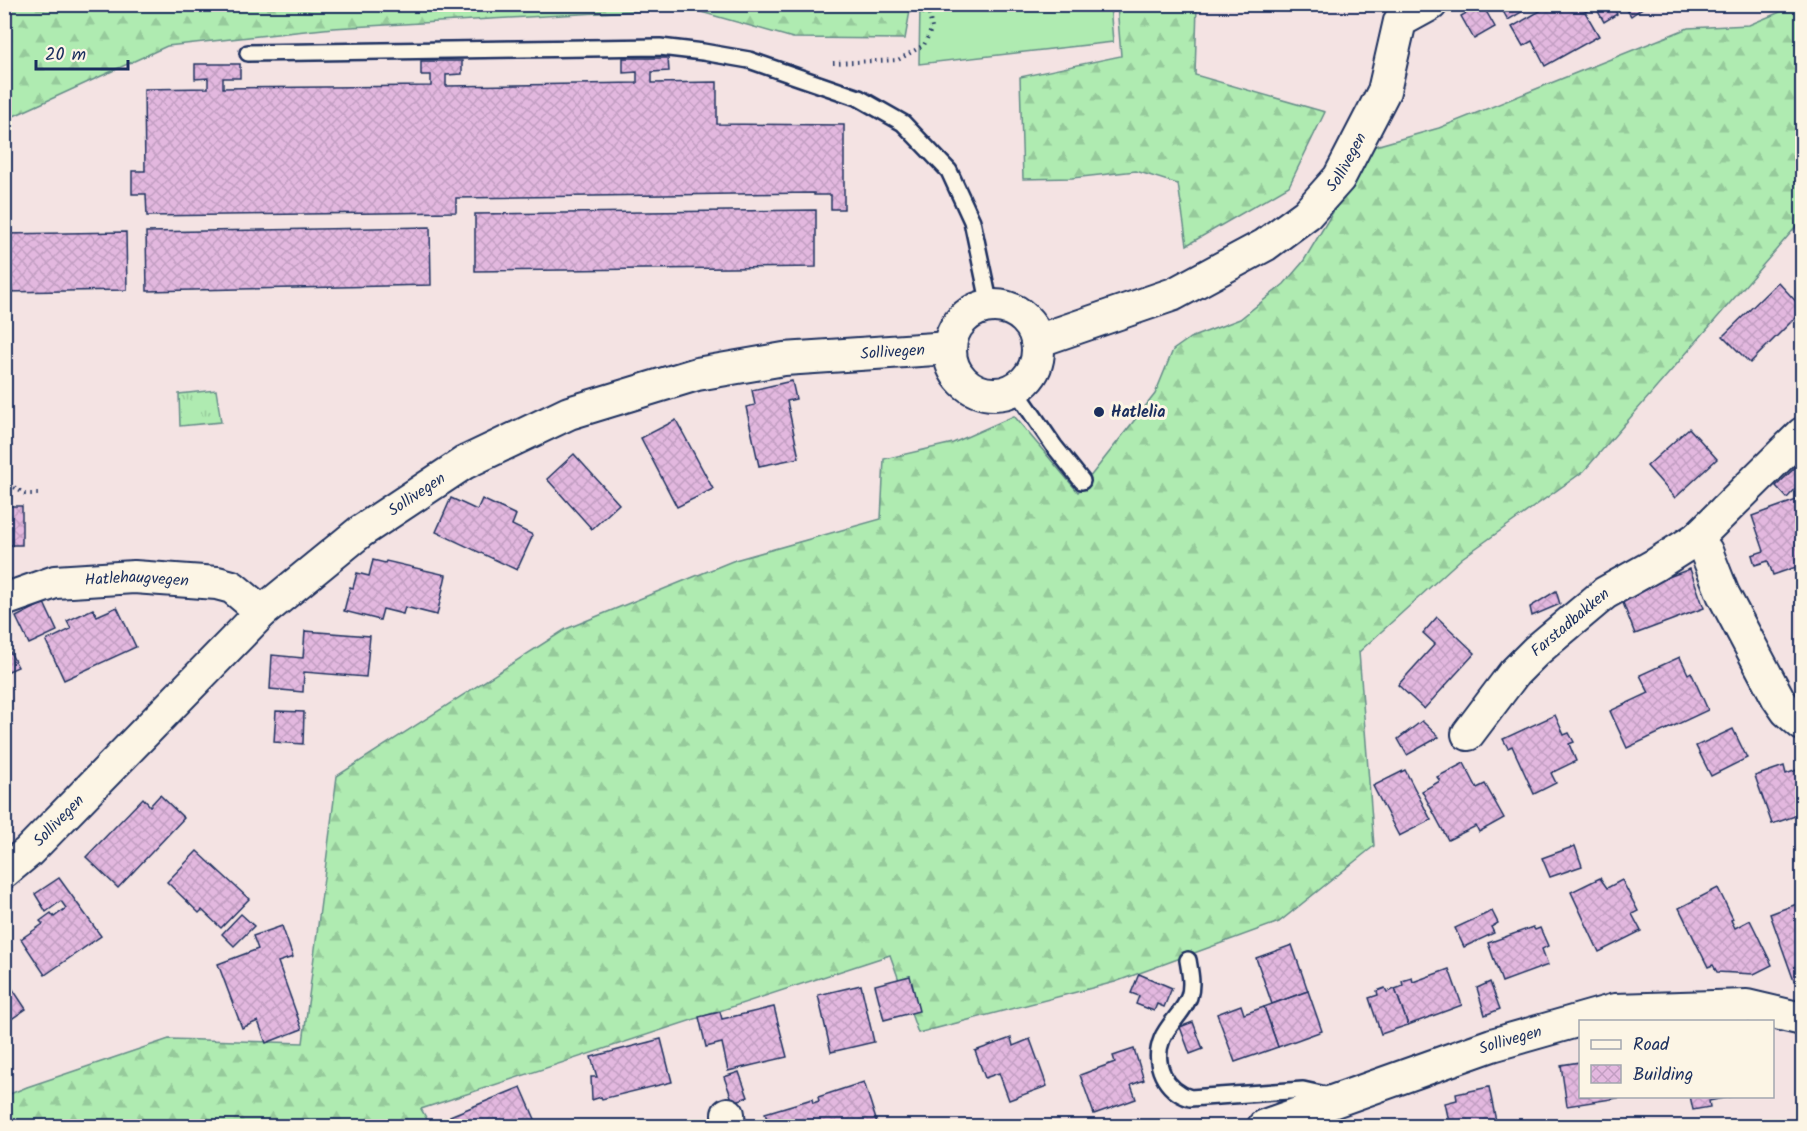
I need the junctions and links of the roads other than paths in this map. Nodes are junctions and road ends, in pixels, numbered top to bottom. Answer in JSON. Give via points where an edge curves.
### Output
{"nodes":[{"id":1,"x":1431,"y":4,"type":"edge"},
{"id":2,"x":248,"y":52,"type":"dead end"},
{"id":3,"x":990,"y":306,"type":"junction"},
{"id":4,"x":1037,"y":341,"type":"junction"},
{"id":5,"x":950,"y":348,"type":"junction"},
{"id":6,"x":1015,"y":388,"type":"junction"},
{"id":7,"x":1803,"y":434,"type":"edge"},
{"id":8,"x":1082,"y":481,"type":"dead end"},
{"id":9,"x":1695,"y":539,"type":"junction"},
{"id":10,"x":4,"y":600,"type":"edge"},
{"id":11,"x":262,"y":612,"type":"junction"},
{"id":12,"x":1803,"y":724,"type":"edge"},
{"id":13,"x":1468,"y":734,"type":"dead end"},
{"id":14,"x":4,"y":872,"type":"edge"},
{"id":15,"x":1188,"y":960,"type":"dead end"},
{"id":16,"x":1803,"y":1019,"type":"edge"},
{"id":17,"x":1579,"y":1020,"type":"edge"},
{"id":18,"x":1580,"y":1020,"type":"edge"},
{"id":19,"x":1341,"y":1099,"type":"junction"},
{"id":20,"x":1264,"y":1126,"type":"edge"}],
"edges":[{"from":1,"to":4,"type":"street","name":"Sollivegen","via":[[1400,21],[1384,90],[1339,178],[1307,214],[1265,245],[1174,294]]},
{"from":2,"to":3,"type":"lane","via":[[660,47],[749,60],[796,75],[859,98],[903,123],[949,171],[972,221]]},
{"from":3,"to":4,"type":"street","via":[[1003,307],[1025,319]]},
{"from":3,"to":5,"type":"street","name":"Sollivegen","via":[[967,315],[958,324]]},
{"from":4,"to":6,"type":"street","via":[[1034,369]]},
{"from":5,"to":6,"type":"street","name":"Sollivegen","via":[[957,374],[971,387],[990,394]]},
{"from":5,"to":11,"type":"street","name":"Sollivegen","via":[[784,359],[697,374],[568,413],[464,463],[360,532]]},
{"from":6,"to":8,"type":"lane"},
{"from":7,"to":9,"type":"street","name":"Farstadbakken"},
{"from":9,"to":12,"type":"street","via":[[1706,551],[1723,594],[1778,698]]},
{"from":9,"to":13,"type":"street","name":"Farstadbakken","via":[[1605,593],[1536,651],[1514,673]]},
{"from":10,"to":11,"type":"street","name":"Hatlehaugvegen","via":[[55,582],[134,577],[232,586]]},
{"from":11,"to":14,"type":"street","name":"Sollivegen"},
{"from":15,"to":19,"type":"lane","via":[[1189,998],[1162,1038],[1158,1053],[1164,1080],[1175,1090],[1190,1098],[1303,1090]]},
{"from":16,"to":18,"type":"street","name":"Sollivegen","via":[[1748,1006],[1615,1010]]},
{"from":17,"to":19,"type":"street","name":"Sollivegen","via":[[1492,1045]]},
{"from":19,"to":20,"type":"street","name":"Sollivegen"}]}
